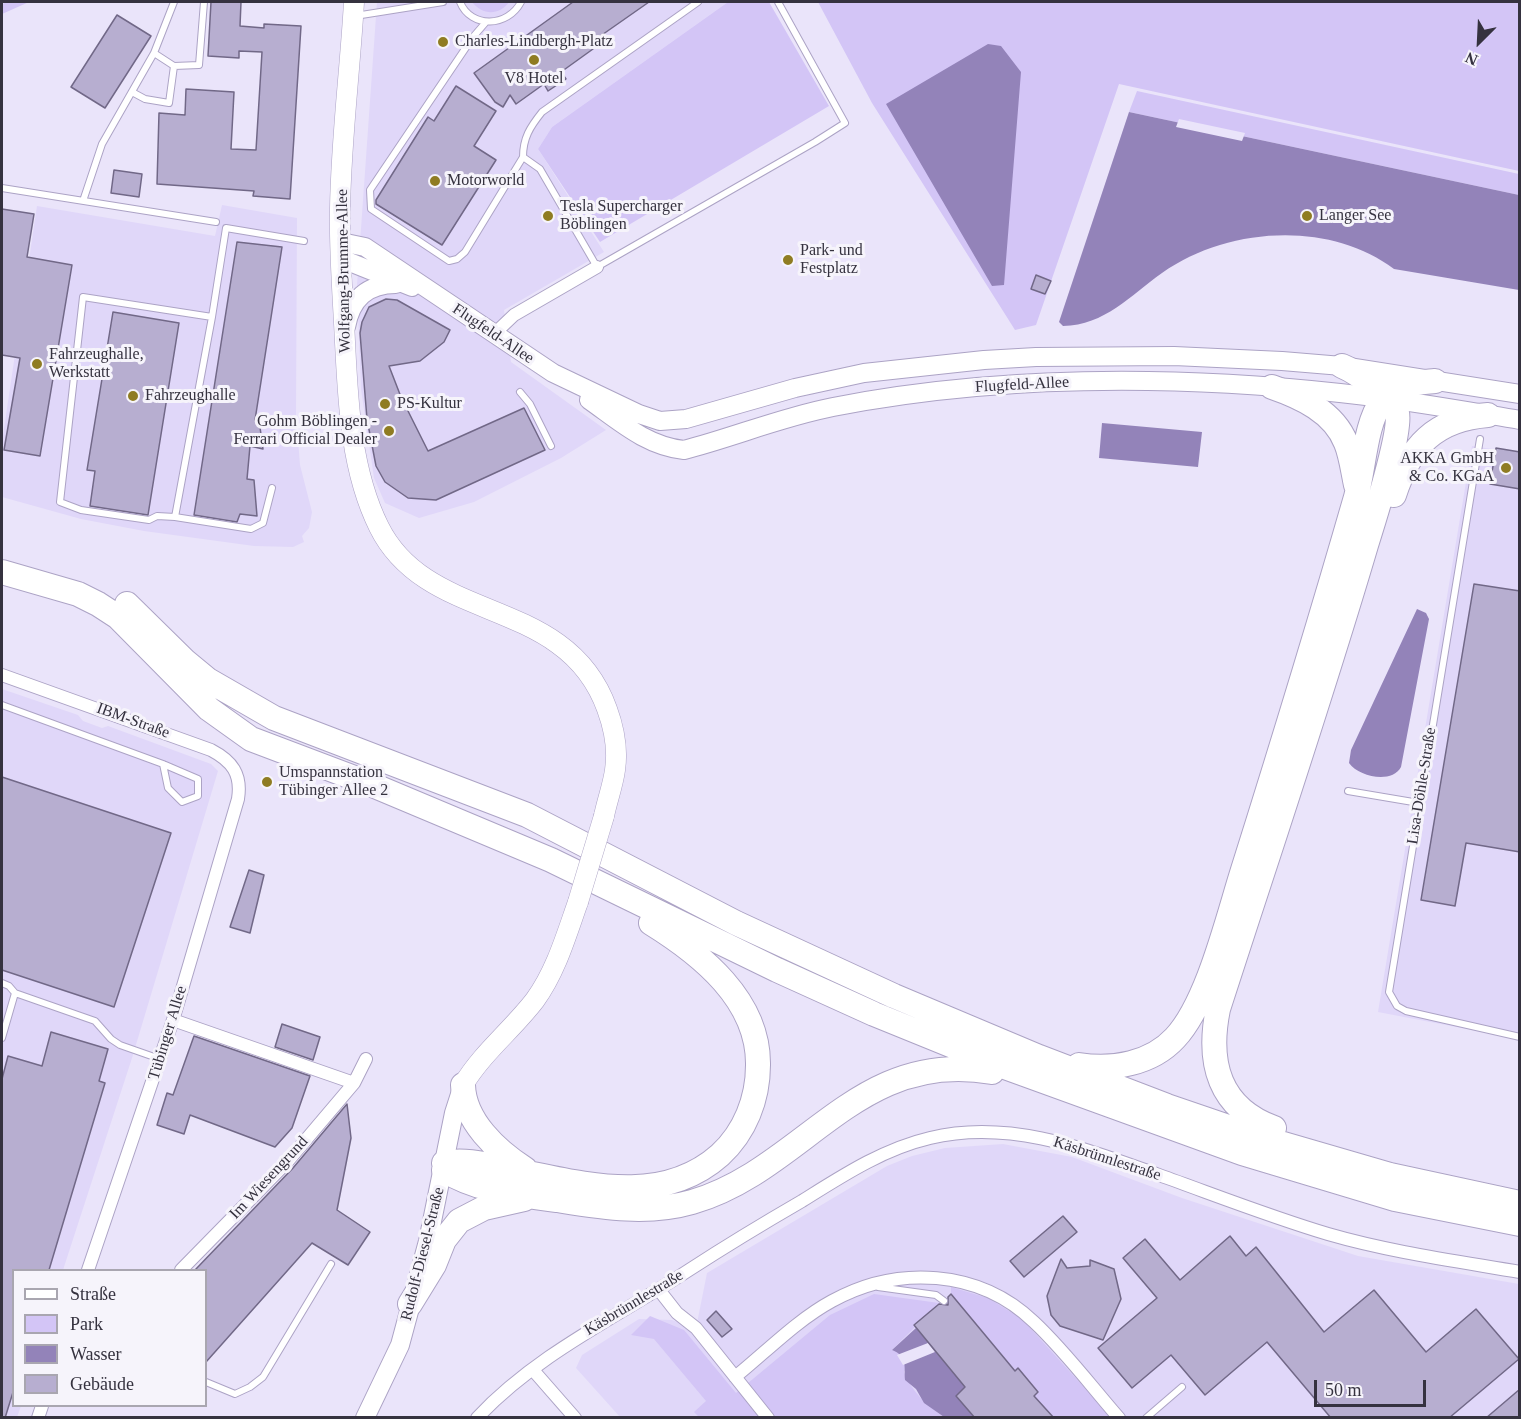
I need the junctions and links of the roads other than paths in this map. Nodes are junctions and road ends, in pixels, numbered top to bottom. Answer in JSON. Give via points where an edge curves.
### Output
{"nodes":[{"id":1,"x":174,"y":2,"type":"edge"},
{"id":2,"x":204,"y":2,"type":"edge"},
{"id":3,"x":443,"y":2,"type":"edge"},
{"id":4,"x":460,"y":2,"type":"edge"},
{"id":5,"x":521,"y":2,"type":"edge"},
{"id":6,"x":698,"y":2,"type":"edge"},
{"id":7,"x":778,"y":2,"type":"edge"},
{"id":8,"x":350,"y":6,"type":"edge"},
{"id":9,"x":486,"y":22,"type":"junction"},
{"id":10,"x":154,"y":53,"type":"junction"},
{"id":11,"x":174,"y":66,"type":"junction"},
{"id":12,"x":132,"y":92,"type":"junction"},
{"id":13,"x":523,"y":157,"type":"junction"},
{"id":14,"x":2,"y":188,"type":"edge"},
{"id":15,"x":83,"y":201,"type":"junction"},
{"id":16,"x":216,"y":222,"type":"dead end"},
{"id":17,"x":304,"y":241,"type":"dead end"},
{"id":18,"x":341,"y":250,"type":"junction"},
{"id":19,"x":597,"y":267,"type":"junction"},
{"id":20,"x":404,"y":284,"type":"junction"},
{"id":21,"x":434,"y":294,"type":"junction"},
{"id":22,"x":212,"y":317,"type":"junction"},
{"id":23,"x":493,"y":335,"type":"junction"},
{"id":24,"x":345,"y":338,"type":"junction"},
{"id":25,"x":1342,"y":366,"type":"junction"},
{"id":26,"x":553,"y":373,"type":"junction"},
{"id":27,"x":1435,"y":381,"type":"junction"},
{"id":28,"x":1272,"y":387,"type":"junction"},
{"id":29,"x":520,"y":392,"type":"dead end"},
{"id":30,"x":1520,"y":394,"type":"edge"},
{"id":31,"x":1384,"y":399,"type":"junction"},
{"id":32,"x":1488,"y":415,"type":"junction"},
{"id":33,"x":1520,"y":420,"type":"edge"},
{"id":34,"x":1480,"y":439,"type":"dead end"},
{"id":35,"x":551,"y":446,"type":"dead end"},
{"id":36,"x":272,"y":488,"type":"dead end"},
{"id":37,"x":1357,"y":492,"type":"junction"},
{"id":38,"x":175,"y":517,"type":"junction"},
{"id":39,"x":2,"y":556,"type":"edge"},
{"id":40,"x":2,"y":572,"type":"edge"},
{"id":41,"x":2,"y":675,"type":"edge"},
{"id":42,"x":1320,"y":700,"type":"junction"},
{"id":43,"x":2,"y":705,"type":"edge"},
{"id":44,"x":163,"y":764,"type":"junction"},
{"id":45,"x":1348,"y":791,"type":"dead end"},
{"id":46,"x":239,"y":793,"type":"joint"},
{"id":47,"x":1419,"y":802,"type":"junction"},
{"id":48,"x":551,"y":860,"type":"junction"},
{"id":49,"x":2,"y":983,"type":"edge"},
{"id":50,"x":15,"y":993,"type":"junction"},
{"id":51,"x":173,"y":1020,"type":"junction"},
{"id":52,"x":1520,"y":1037,"type":"edge"},
{"id":53,"x":2,"y":1038,"type":"edge"},
{"id":54,"x":1039,"y":1057,"type":"junction"},
{"id":55,"x":160,"y":1059,"type":"junction"},
{"id":56,"x":366,"y":1059,"type":"dead end"},
{"id":57,"x":354,"y":1083,"type":"junction"},
{"id":58,"x":463,"y":1085,"type":"junction"},
{"id":59,"x":1078,"y":1094,"type":"junction"},
{"id":60,"x":444,"y":1166,"type":"junction"},
{"id":61,"x":533,"y":1185,"type":"junction"},
{"id":62,"x":1435,"y":1186,"type":"junction"},
{"id":63,"x":1520,"y":1203,"type":"edge"},
{"id":64,"x":1520,"y":1224,"type":"edge"},
{"id":65,"x":331,"y":1264,"type":"dead end"},
{"id":66,"x":88,"y":1269,"type":"edge"},
{"id":67,"x":182,"y":1269,"type":"edge"},
{"id":68,"x":1520,"y":1272,"type":"edge"},
{"id":69,"x":864,"y":1285,"type":"junction"},
{"id":70,"x":658,"y":1290,"type":"junction"},
{"id":71,"x":944,"y":1301,"type":"dead end"},
{"id":72,"x":410,"y":1304,"type":"junction"},
{"id":73,"x":533,"y":1370,"type":"junction"},
{"id":74,"x":735,"y":1377,"type":"junction"},
{"id":75,"x":207,"y":1382,"type":"edge"},
{"id":76,"x":1182,"y":1388,"type":"dead end"},
{"id":77,"x":366,"y":1414,"type":"edge"},
{"id":78,"x":477,"y":1418,"type":"edge"},
{"id":79,"x":575,"y":1418,"type":"edge"},
{"id":80,"x":768,"y":1418,"type":"edge"},
{"id":81,"x":1119,"y":1418,"type":"edge"},
{"id":82,"x":1146,"y":1418,"type":"edge"}],
"edges":[{"from":1,"to":10,"type":"lane"},
{"from":2,"to":11,"type":"lane","via":[[199,65]]},
{"from":3,"to":8,"type":"lane","via":[[369,16]]},
{"from":4,"to":9,"type":"lane","via":[[464,10]]},
{"from":5,"to":9,"type":"lane","via":[[506,19]]},
{"from":6,"to":13,"type":"lane","via":[[542,112],[529,128]]},
{"from":7,"to":19,"type":"lane","via":[[845,123]]},
{"from":8,"to":18,"type":"main road","name":"Wolfgang-Brumme-Allee"},
{"from":9,"to":13,"type":"lane","via":[[370,190],[371,209],[448,261],[457,259]]},
{"from":10,"to":11,"type":"lane"},
{"from":10,"to":12,"type":"lane"},
{"from":11,"to":12,"type":"lane","via":[[169,103],[145,99]]},
{"from":12,"to":15,"type":"lane","via":[[102,144]]},
{"from":13,"to":19,"type":"lane","via":[[540,169]]},
{"from":14,"to":15,"type":"lane"},
{"from":15,"to":16,"type":"lane"},
{"from":17,"to":22,"type":"lane","via":[[226,228]]},
{"from":18,"to":20,"type":"main road","name":"Flugfeld-Allee"},
{"from":18,"to":21,"type":"main road","name":"Flugfeld-Allee","via":[[365,247]]},
{"from":18,"to":24,"type":"main road","name":"Wolfgang-Brumme-Allee"},
{"from":19,"to":23,"type":"street","via":[[514,315]]},
{"from":20,"to":21,"type":"main road","name":"Flugfeld-Allee"},
{"from":20,"to":24,"type":"main road","via":[[383,284],[360,295],[349,312]]},
{"from":21,"to":23,"type":"main road","name":"Flugfeld-Allee"},
{"from":22,"to":38,"type":"lane"},
{"from":22,"to":38,"type":"lane","via":[[83,297],[60,502],[81,510],[149,520],[157,516]]},
{"from":23,"to":26,"type":"main road","name":"Flugfeld-Allee"},
{"from":24,"to":58,"type":"main road","name":"Wolfgang-Brumme-Allee","bridge":true,"via":[[357,461],[374,518],[402,560],[427,579],[540,631],[569,649],[592,676],[610,718],[615,744],[615,769],[604,816],[556,962],[537,997]]},
{"from":25,"to":26,"type":"main road","name":"Flugfeld-Allee","via":[[1174,356],[984,360],[835,378],[673,421],[639,414]]},
{"from":25,"to":27,"type":"main road","name":"Flugfeld-Allee"},
{"from":25,"to":31,"type":"highway","via":[[1364,377]]},
{"from":26,"to":28,"type":"main road","name":"Flugfeld-Allee","via":[[644,438],[684,450],[813,411],[984,386],[1103,382]]},
{"from":27,"to":30,"type":"main road","name":"Flugfeld-Allee"},
{"from":27,"to":31,"type":"highway","via":[[1402,385]]},
{"from":28,"to":31,"type":"main road","name":"Flugfeld-Allee"},
{"from":28,"to":37,"type":"highway","via":[[1316,407],[1338,429],[1346,442]]},
{"from":29,"to":35,"type":"lane"},
{"from":31,"to":32,"type":"main road","name":"Flugfeld-Allee"},
{"from":31,"to":37,"type":"highway","via":[[1374,417]]},
{"from":31,"to":42,"type":"highway","via":[[1397,412],[1394,441]]},
{"from":32,"to":33,"type":"main road","name":"Flugfeld-Allee"},
{"from":32,"to":42,"type":"highway","via":[[1469,417],[1440,428],[1411,454],[1401,472],[1368,577]]},
{"from":34,"to":47,"type":"lane","name":"Lisa-Döhle-Straße"},
{"from":36,"to":38,"type":"lane","via":[[263,523],[251,529]]},
{"from":37,"to":54,"type":"highway","via":[[1271,782],[1215,958],[1194,1009],[1165,1048],[1135,1061],[1107,1068]]},
{"from":39,"to":54,"type":"highway","via":[[83,581],[116,596],[208,680],[274,718],[527,815],[736,923]]},
{"from":40,"to":48,"type":"highway","via":[[78,594],[118,617],[209,709],[251,739]]},
{"from":41,"to":46,"type":"street","name":"IBM-Straße","via":[[211,750],[231,764],[237,774]]},
{"from":42,"to":62,"type":"highway","via":[[1218,1009],[1214,1059],[1227,1095],[1258,1123]]},
{"from":43,"to":44,"type":"lane"},
{"from":44,"to":44,"type":"lane","via":[[168,788],[182,802],[198,796],[198,779]]},
{"from":45,"to":47,"type":"lane"},
{"from":46,"to":51,"type":"street","name":"Tübinger Allee"},
{"from":47,"to":52,"type":"lane","name":"Lisa-Döhle-Straße","via":[[1389,982],[1392,1000],[1406,1011]]},
{"from":48,"to":59,"type":"highway","via":[[874,1014]]},
{"from":48,"to":61,"type":"highway","via":[[566,877],[647,920],[708,964],[733,994],[750,1025],[758,1063],[757,1082],[739,1133],[714,1160],[688,1177],[671,1184],[639,1188]]},
{"from":49,"to":50,"type":"lane"},
{"from":50,"to":53,"type":"lane"},
{"from":50,"to":55,"type":"lane","via":[[95,1021],[120,1045]]},
{"from":51,"to":55,"type":"street","name":"Tübinger Allee"},
{"from":51,"to":57,"type":"street"},
{"from":54,"to":62,"type":"highway","via":[[1239,1130]]},
{"from":55,"to":66,"type":"street","name":"Tübinger Allee"},
{"from":56,"to":57,"type":"street","name":"Im Wiesengrund"},
{"from":57,"to":67,"type":"street","name":"Im Wiesengrund","via":[[287,1162]]},
{"from":58,"to":60,"type":"main road","name":"Rudolf-Diesel-Straße"},
{"from":58,"to":61,"type":"highway","via":[[465,1101],[482,1132]]},
{"from":59,"to":61,"type":"highway","via":[[1004,1074],[964,1068],[936,1069],[875,1089],[757,1172],[724,1191],[690,1203],[629,1209]]},
{"from":59,"to":64,"type":"highway","via":[[1326,1179],[1435,1208]]},
{"from":60,"to":61,"type":"highway","via":[[469,1162]]},
{"from":60,"to":72,"type":"main road","name":"Rudolf-Diesel-Straße"},
{"from":61,"to":72,"type":"highway","via":[[459,1221],[444,1239],[434,1265]]},
{"from":62,"to":63,"type":"highway"},
{"from":65,"to":75,"type":"lane","via":[[263,1377],[234,1394]]},
{"from":68,"to":70,"type":"street","name":"Käsbrünnlestraße","via":[[1329,1234],[1074,1145],[1017,1133],[964,1133],[895,1148],[852,1170]]},
{"from":69,"to":71,"type":"lane","via":[[936,1295]]},
{"from":69,"to":74,"type":"street","via":[[817,1311]]},
{"from":69,"to":81,"type":"street","via":[[899,1278],[941,1278],[964,1281],[990,1292],[1034,1322]]},
{"from":70,"to":73,"type":"street","name":"Käsbrünnlestraße","via":[[572,1341]]},
{"from":70,"to":74,"type":"street","via":[[696,1328]]},
{"from":72,"to":77,"type":"main road","name":"Rudolf-Diesel-Straße","via":[[400,1345]]},
{"from":73,"to":78,"type":"street","name":"Käsbrünnlestraße"},
{"from":73,"to":79,"type":"street"},
{"from":74,"to":80,"type":"street"},
{"from":76,"to":82,"type":"lane"}]}
